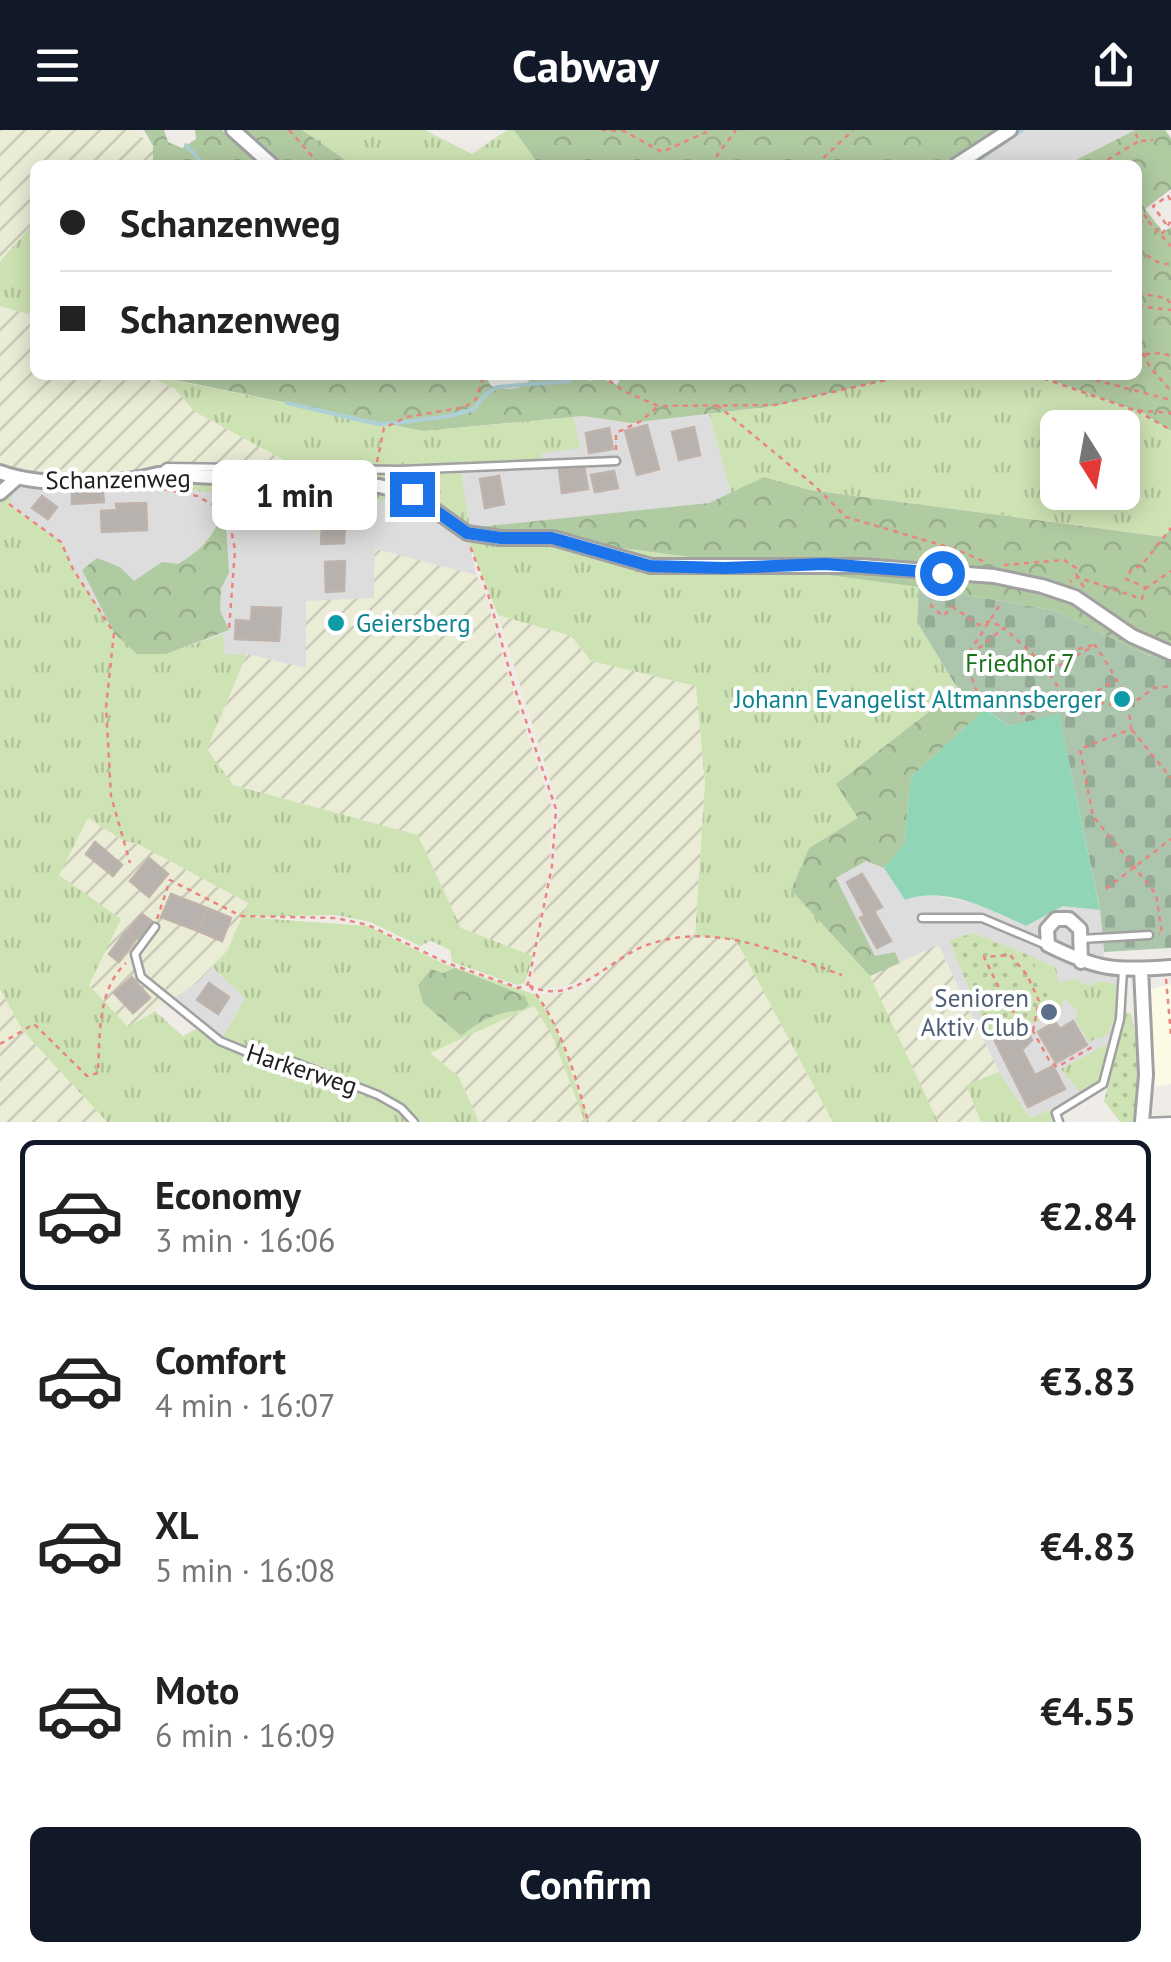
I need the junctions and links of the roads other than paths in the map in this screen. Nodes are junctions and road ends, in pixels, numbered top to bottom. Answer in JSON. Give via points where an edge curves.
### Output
{"nodes":[{"id":1,"x":233,"y":130,"type":"edge"},
{"id":2,"x":1010,"y":130,"type":"edge"},
{"id":3,"x":266,"y":160,"type":"edge"},
{"id":4,"x":964,"y":160,"type":"edge"},
{"id":5,"x":616,"y":461,"type":"road end"},
{"id":6,"x":0,"y":472,"type":"edge"},
{"id":7,"x":158,"y":474,"type":"junction"},
{"id":8,"x":17,"y":478,"type":"junction"},
{"id":9,"x":0,"y":493,"type":"edge"},
{"id":10,"x":1168,"y":652,"type":"edge"},
{"id":11,"x":922,"y":918,"type":"dead end"},
{"id":12,"x":155,"y":927,"type":"road end"},
{"id":13,"x":1148,"y":935,"type":"road end"},
{"id":14,"x":1081,"y":939,"type":"junction"},
{"id":15,"x":1048,"y":945,"type":"junction"},
{"id":16,"x":1081,"y":962,"type":"junction"},
{"id":17,"x":1168,"y":968,"type":"edge"},
{"id":18,"x":1141,"y":969,"type":"junction"},
{"id":19,"x":1123,"y":970,"type":"junction"},
{"id":20,"x":1171,"y":1120,"type":"edge"},
{"id":21,"x":414,"y":1122,"type":"edge"},
{"id":22,"x":1059,"y":1122,"type":"edge"},
{"id":23,"x":1142,"y":1122,"type":"edge"}],
"edges":[{"from":1,"to":3,"type":"street"},
{"from":2,"to":4,"type":"street"},
{"from":5,"to":7,"type":"lane","via":[[167,468]]},
{"from":6,"to":8,"type":"street"},
{"from":7,"to":8,"type":"street","name":"Schanzenweg"},
{"from":7,"to":10,"type":"street","name":"Schanzenweg","via":[[380,486],[412,494],[467,533],[552,538],[650,566],[825,564],[994,576],[1075,597]]},
{"from":8,"to":9,"type":"street","name":"Schanzenweg"},
{"from":11,"to":15,"type":"lane","via":[[982,918]]},
{"from":12,"to":21,"type":"lane","name":"Harkerweg","via":[[135,954],[141,976],[220,1041],[378,1096]]},
{"from":13,"to":14,"type":"lane"},
{"from":14,"to":15,"type":"street","via":[[1075,922],[1063,918],[1047,928]]},
{"from":14,"to":16,"type":"street"},
{"from":15,"to":16,"type":"street"},
{"from":16,"to":19,"type":"street"},
{"from":17,"to":18,"type":"street"},
{"from":18,"to":19,"type":"street"},
{"from":18,"to":23,"type":"street"},
{"from":19,"to":22,"type":"lane","via":[[1120,1019],[1103,1084],[1056,1112]]},
{"from":20,"to":23,"type":"lane"}]}
